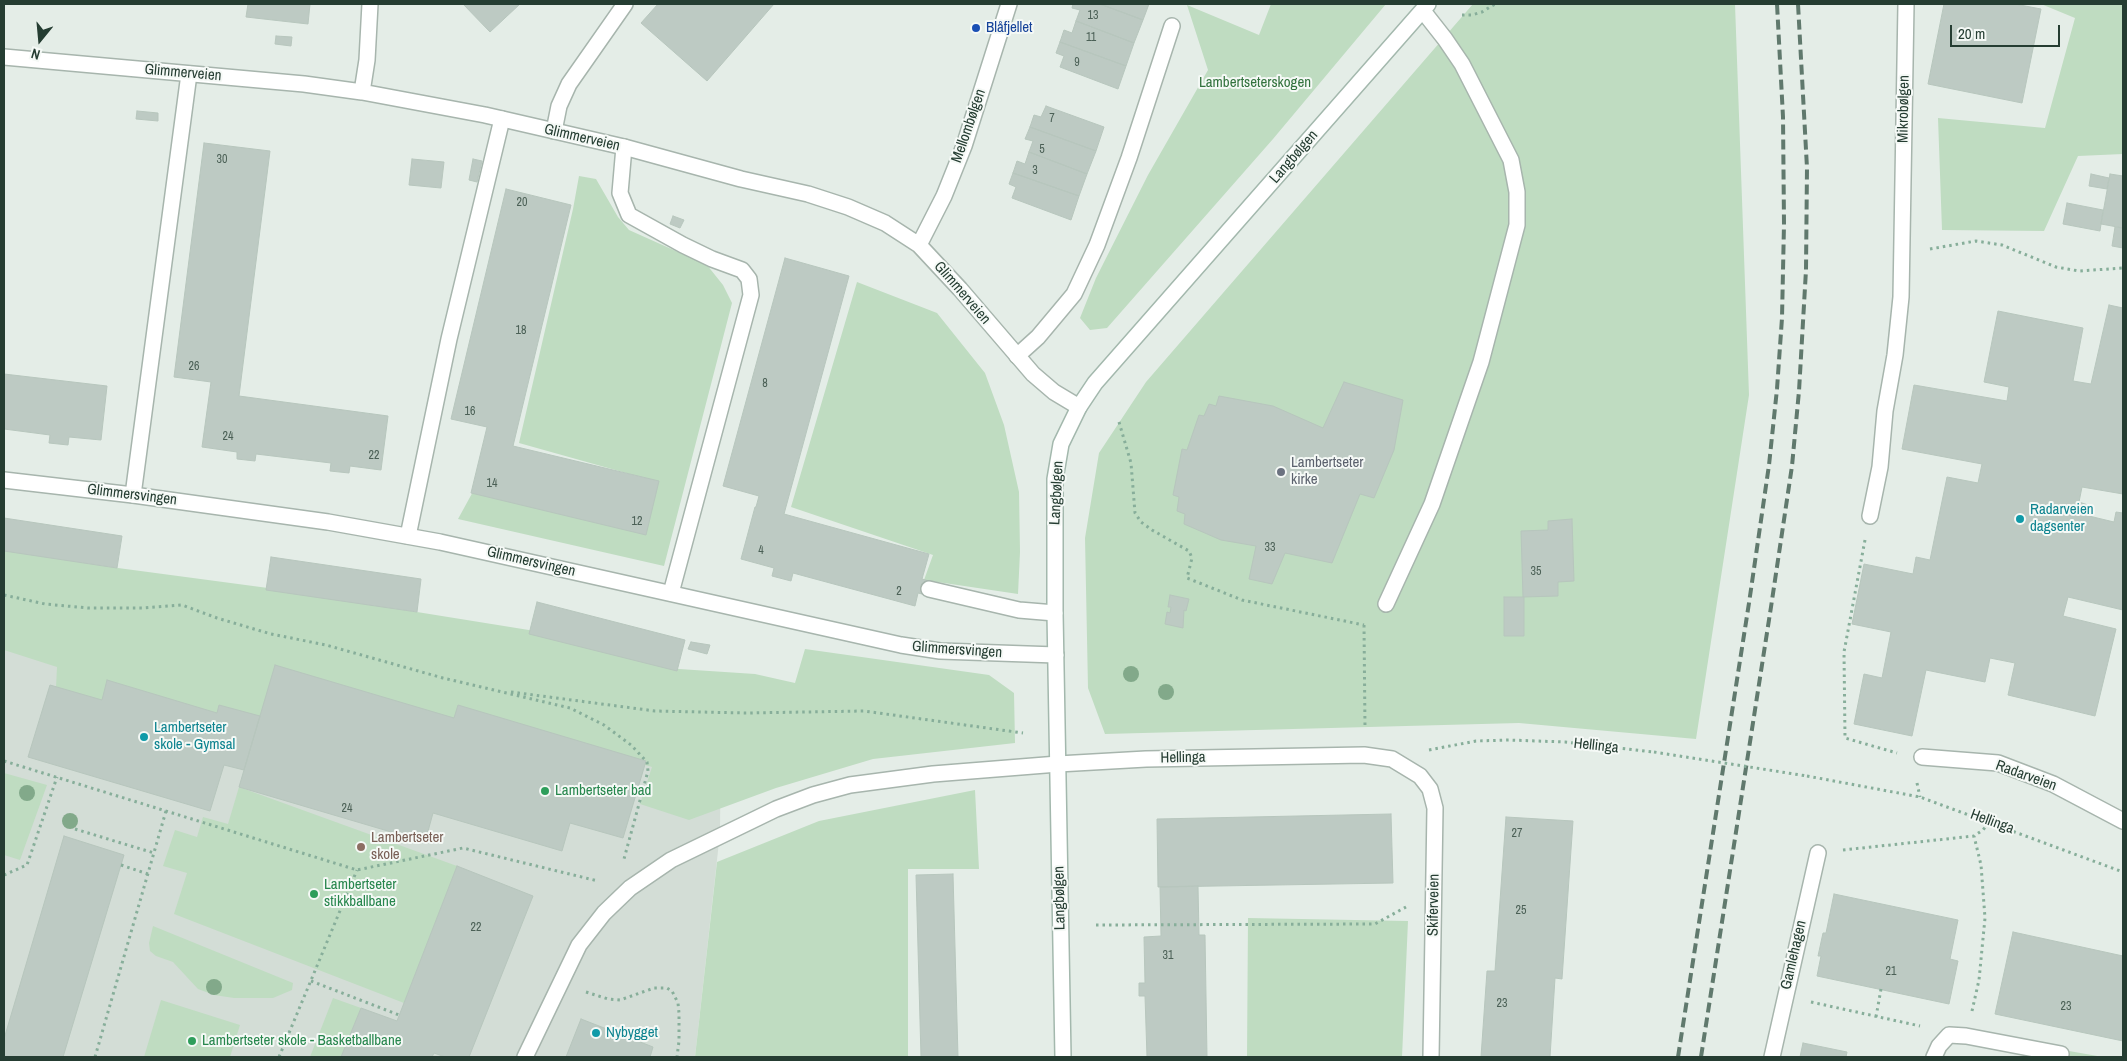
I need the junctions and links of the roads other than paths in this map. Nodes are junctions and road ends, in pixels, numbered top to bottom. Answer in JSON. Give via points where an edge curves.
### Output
{"nodes":[{"id":1,"x":370,"y":4,"type":"edge"},
{"id":2,"x":625,"y":4,"type":"edge"},
{"id":3,"x":1009,"y":4,"type":"edge"},
{"id":4,"x":1906,"y":4,"type":"edge"},
{"id":5,"x":1425,"y":7,"type":"edge"},
{"id":6,"x":1172,"y":26,"type":"dead end"},
{"id":7,"x":4,"y":57,"type":"edge"},
{"id":8,"x":189,"y":74,"type":"junction"},
{"id":9,"x":362,"y":92,"type":"junction"},
{"id":10,"x":502,"y":119,"type":"junction"},
{"id":11,"x":554,"y":131,"type":"junction"},
{"id":12,"x":624,"y":147,"type":"junction"},
{"id":13,"x":919,"y":245,"type":"junction"},
{"id":14,"x":1017,"y":356,"type":"junction"},
{"id":15,"x":1079,"y":407,"type":"junction"},
{"id":16,"x":4,"y":480,"type":"edge"},
{"id":17,"x":133,"y":495,"type":"junction"},
{"id":18,"x":1870,"y":516,"type":"road end"},
{"id":19,"x":408,"y":536,"type":"junction"},
{"id":20,"x":929,"y":590,"type":"dead end"},
{"id":21,"x":671,"y":593,"type":"junction"},
{"id":22,"x":1386,"y":604,"type":"road end"},
{"id":23,"x":1055,"y":613,"type":"junction"},
{"id":24,"x":1056,"y":655,"type":"junction"},
{"id":25,"x":1922,"y":757,"type":"road end"},
{"id":26,"x":1058,"y":764,"type":"junction"},
{"id":27,"x":1404,"y":765,"type":"joint"},
{"id":28,"x":2123,"y":821,"type":"edge"},
{"id":29,"x":1818,"y":853,"type":"road end"},
{"id":30,"x":2061,"y":1054,"type":"dead end"},
{"id":31,"x":525,"y":1057,"type":"edge"},
{"id":32,"x":1063,"y":1057,"type":"edge"},
{"id":33,"x":1431,"y":1057,"type":"edge"},
{"id":34,"x":1772,"y":1057,"type":"edge"},
{"id":35,"x":1934,"y":1057,"type":"edge"}],
"edges":[{"from":1,"to":9,"type":"street"},
{"from":2,"to":11,"type":"street","via":[[569,84],[559,106]]},
{"from":3,"to":13,"type":"street","name":"Mellombølgen","via":[[964,146]]},
{"from":4,"to":18,"type":"street","name":"Mikrobølgen","via":[[1901,297],[1880,468]]},
{"from":5,"to":15,"type":"street","name":"Langbølgen","via":[[1095,383]]},
{"from":5,"to":22,"type":"street","via":[[1462,64],[1511,160],[1517,225],[1480,362],[1435,494]]},
{"from":6,"to":14,"type":"street","via":[[1129,158],[1097,245],[1074,294],[1038,337]]},
{"from":7,"to":8,"type":"street","name":"Glimmerveien"},
{"from":8,"to":9,"type":"street","name":"Glimmerveien"},
{"from":8,"to":17,"type":"street"},
{"from":9,"to":10,"type":"street","name":"Glimmerveien"},
{"from":10,"to":11,"type":"street","name":"Glimmerveien"},
{"from":10,"to":19,"type":"street"},
{"from":11,"to":12,"type":"street","name":"Glimmerveien"},
{"from":12,"to":13,"type":"street","name":"Glimmerveien","via":[[848,207],[885,223]]},
{"from":12,"to":21,"type":"street","via":[[620,193],[629,215],[690,249],[742,270],[749,279],[751,295]]},
{"from":13,"to":14,"type":"street","name":"Glimmerveien"},
{"from":14,"to":15,"type":"street","name":"Glimmerveien","via":[[1032,374]]},
{"from":15,"to":23,"type":"street","name":"Langbølgen","via":[[1061,444],[1056,470]]},
{"from":16,"to":17,"type":"street","name":"Glimmersvingen"},
{"from":17,"to":19,"type":"street","name":"Glimmersvingen"},
{"from":19,"to":21,"type":"street","name":"Glimmersvingen"},
{"from":20,"to":23,"type":"street","via":[[1019,610]]},
{"from":21,"to":24,"type":"street","name":"Glimmersvingen","via":[[901,646],[940,651]]},
{"from":23,"to":24,"type":"street","name":"Langbølgen"},
{"from":24,"to":26,"type":"street","name":"Langbølgen"},
{"from":25,"to":28,"type":"street","name":"Radarveien","via":[[1998,763],[2053,784]]},
{"from":26,"to":27,"type":"street","name":"Hellinga","via":[[1136,759],[1364,755],[1392,759]]},
{"from":26,"to":31,"type":"street","name":"Hellinga","via":[[933,774],[850,785],[776,809],[671,860],[623,887],[579,945]]},
{"from":26,"to":32,"type":"street","name":"Langbølgen"},
{"from":27,"to":33,"type":"street","name":"Skiferveien","via":[[1420,776],[1430,789],[1435,808]]},
{"from":29,"to":34,"type":"street","name":"Gamlehagen"},
{"from":30,"to":35,"type":"street","via":[[1949,1035]]}]}
